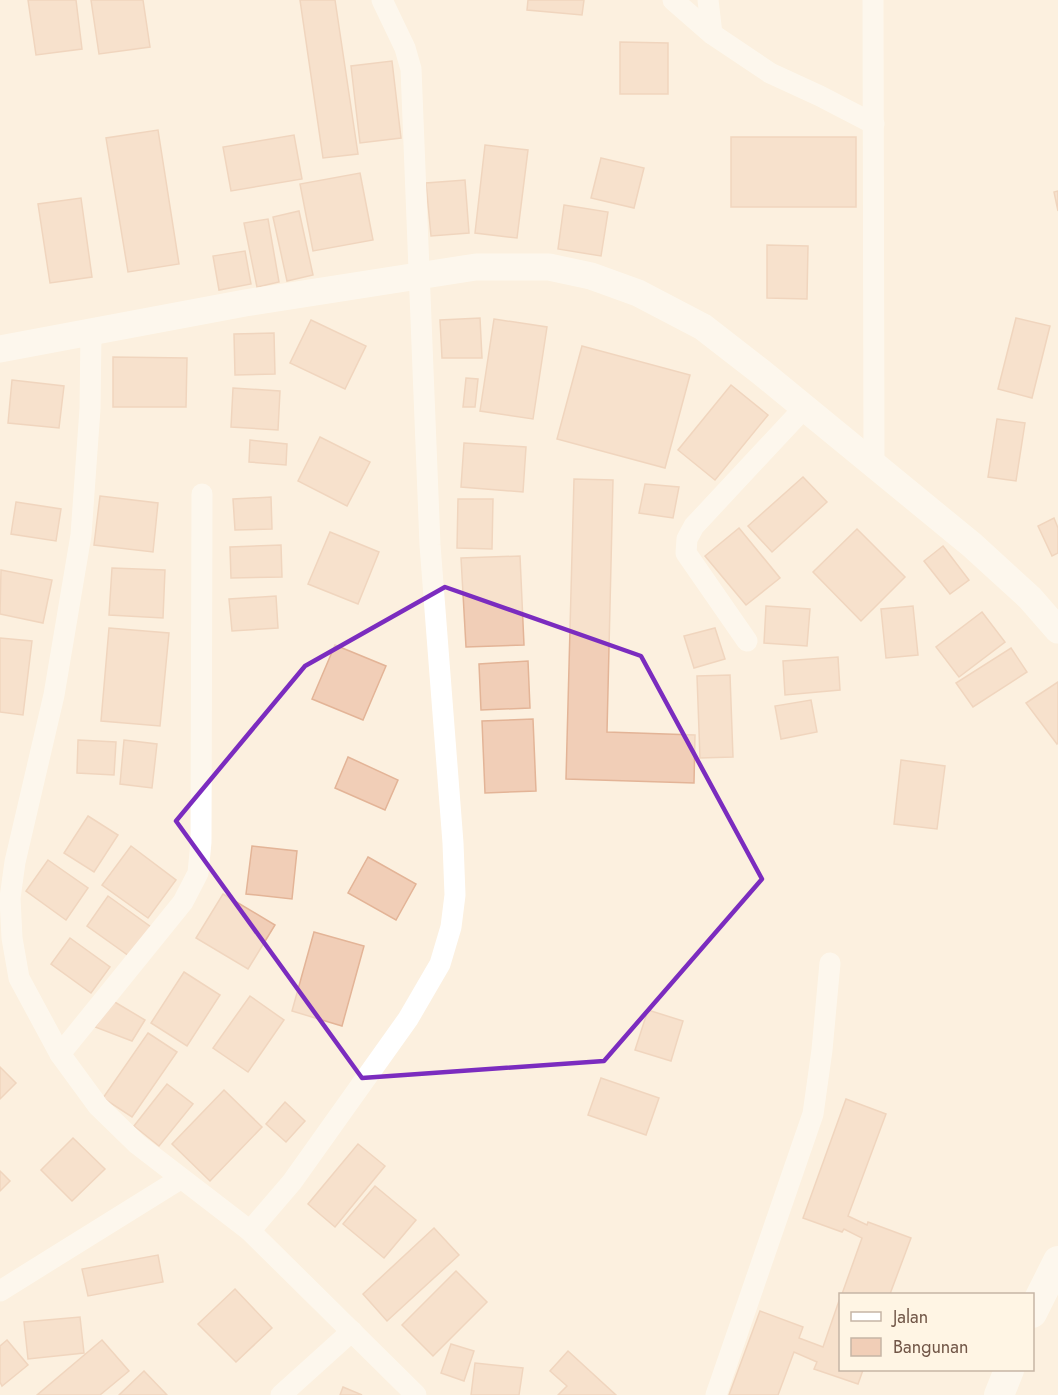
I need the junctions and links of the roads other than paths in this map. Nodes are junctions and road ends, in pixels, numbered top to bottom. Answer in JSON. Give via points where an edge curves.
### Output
{"nodes":[{"id":1,"x":382,"y":0,"type":"edge"},
{"id":2,"x":673,"y":0,"type":"edge"},
{"id":3,"x":708,"y":0,"type":"edge"},
{"id":4,"x":873,"y":0,"type":"edge"},
{"id":5,"x":712,"y":34,"type":"junction"},
{"id":6,"x":874,"y":124,"type":"junction"},
{"id":7,"x":420,"y":275,"type":"junction"},
{"id":8,"x":91,"y":332,"type":"junction"},
{"id":9,"x":0,"y":349,"type":"edge"},
{"id":10,"x":805,"y":407,"type":"junction"},
{"id":11,"x":874,"y":464,"type":"junction"},
{"id":12,"x":202,"y":494,"type":"dead end"},
{"id":13,"x":1058,"y":630,"type":"edge"},
{"id":14,"x":747,"y":641,"type":"dead end"},
{"id":15,"x":830,"y":963,"type":"dead end"},
{"id":16,"x":60,"y":1054,"type":"junction"},
{"id":17,"x":180,"y":1179,"type":"junction"},
{"id":18,"x":250,"y":1231,"type":"junction"},
{"id":19,"x":1058,"y":1261,"type":"edge"},
{"id":20,"x":0,"y":1291,"type":"edge"},
{"id":21,"x":1034,"y":1309,"type":"edge"},
{"id":22,"x":352,"y":1331,"type":"junction"},
{"id":23,"x":1009,"y":1371,"type":"edge"},
{"id":24,"x":281,"y":1395,"type":"edge"},
{"id":25,"x":416,"y":1395,"type":"edge"},
{"id":26,"x":716,"y":1395,"type":"edge"},
{"id":27,"x":999,"y":1395,"type":"edge"}],
"edges":[{"from":1,"to":7,"type":"street","via":[[411,69]]},
{"from":2,"to":5,"type":"street"},
{"from":3,"to":5,"type":"street"},
{"from":4,"to":6,"type":"street"},
{"from":5,"to":6,"type":"street","via":[[770,73]]},
{"from":6,"to":11,"type":"street"},
{"from":7,"to":8,"type":"street"},
{"from":7,"to":10,"type":"street","via":[[476,267],[549,267],[591,276],[638,293],[703,327]]},
{"from":7,"to":18,"type":"street","via":[[430,545],[453,843],[451,927],[440,964],[408,1019],[292,1182]]},
{"from":8,"to":9,"type":"street"},
{"from":8,"to":16,"type":"street","via":[[81,535],[54,695],[10,898],[19,978]]},
{"from":10,"to":11,"type":"street"},
{"from":10,"to":14,"type":"street","via":[[694,526],[687,539],[686,553]]},
{"from":11,"to":13,"type":"street","via":[[1030,598]]},
{"from":12,"to":16,"type":"street","via":[[198,873],[183,902]]},
{"from":15,"to":26,"type":"street","via":[[813,1114]]},
{"from":16,"to":17,"type":"street","via":[[98,1106]]},
{"from":17,"to":18,"type":"street"},
{"from":17,"to":20,"type":"street"},
{"from":18,"to":22,"type":"street"},
{"from":19,"to":21,"type":"main road"},
{"from":22,"to":24,"type":"street"},
{"from":22,"to":25,"type":"street"},
{"from":23,"to":27,"type":"main road"}]}
